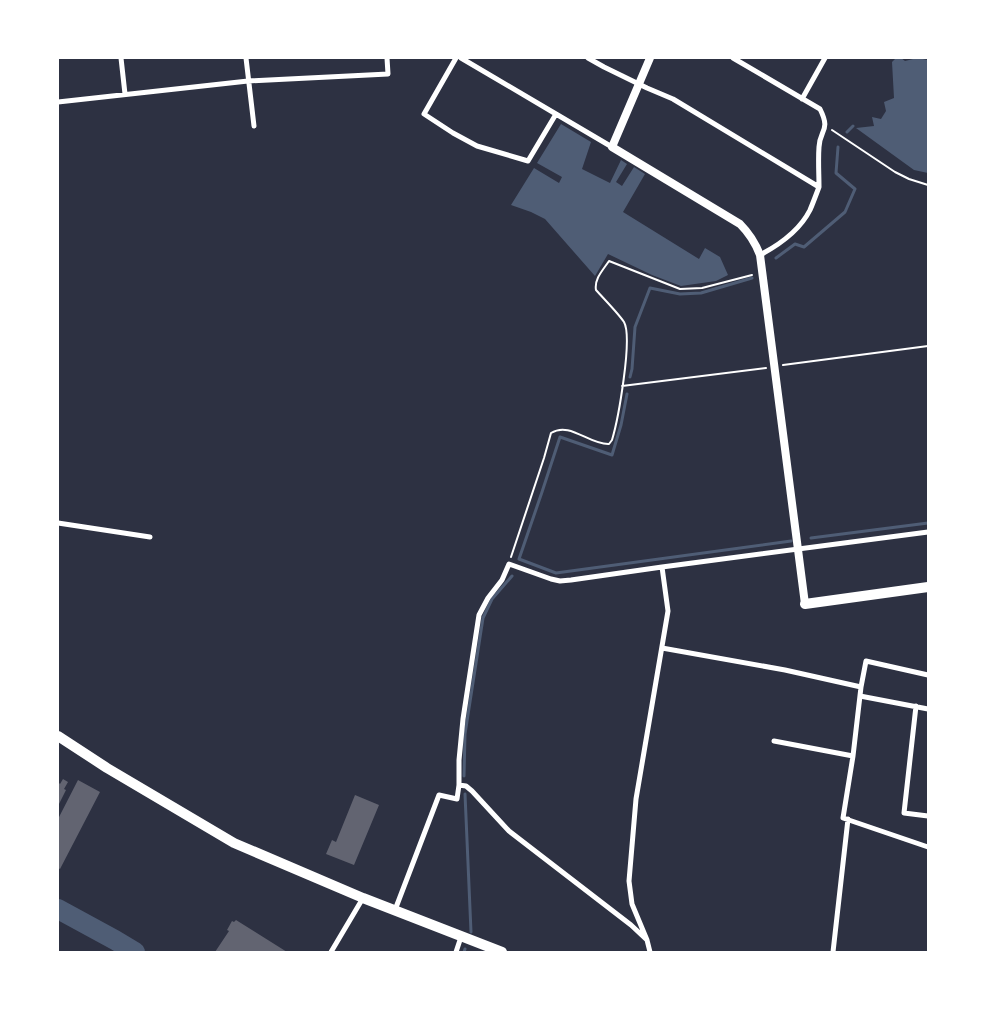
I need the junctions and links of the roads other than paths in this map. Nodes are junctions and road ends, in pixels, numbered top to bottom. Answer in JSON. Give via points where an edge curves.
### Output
{"nodes":[{"id":1,"x":121,"y":58,"type":"edge"},
{"id":2,"x":246,"y":58,"type":"edge"},
{"id":3,"x":387,"y":58,"type":"edge"},
{"id":4,"x":456,"y":58,"type":"edge"},
{"id":5,"x":461,"y":58,"type":"edge"},
{"id":6,"x":588,"y":58,"type":"edge"},
{"id":7,"x":650,"y":58,"type":"edge"},
{"id":8,"x":733,"y":58,"type":"edge"},
{"id":9,"x":825,"y":58,"type":"edge"},
{"id":10,"x":248,"y":80,"type":"junction"},
{"id":11,"x":638,"y":84,"type":"junction"},
{"id":12,"x":125,"y":94,"type":"junction"},
{"id":13,"x":802,"y":99,"type":"junction"},
{"id":14,"x":58,"y":102,"type":"edge"},
{"id":15,"x":556,"y":114,"type":"junction"},
{"id":16,"x":254,"y":126,"type":"dead end"},
{"id":17,"x":612,"y":147,"type":"junction"},
{"id":18,"x":818,"y":187,"type":"junction"},
{"id":19,"x":760,"y":255,"type":"junction"},
{"id":20,"x":58,"y":523,"type":"edge"},
{"id":21,"x":928,"y":532,"type":"edge"},
{"id":22,"x":150,"y":537,"type":"dead end"},
{"id":23,"x":798,"y":549,"type":"junction"},
{"id":24,"x":662,"y":567,"type":"junction"},
{"id":25,"x":928,"y":588,"type":"edge"},
{"id":26,"x":805,"y":604,"type":"joint"},
{"id":27,"x":662,"y":648,"type":"junction"},
{"id":28,"x":928,"y":675,"type":"edge"},
{"id":29,"x":861,"y":686,"type":"junction"},
{"id":30,"x":860,"y":696,"type":"junction"},
{"id":31,"x":916,"y":706,"type":"junction"},
{"id":32,"x":928,"y":709,"type":"edge"},
{"id":33,"x":58,"y":736,"type":"edge"},
{"id":34,"x":774,"y":741,"type":"dead end"},
{"id":35,"x":852,"y":756,"type":"junction"},
{"id":36,"x":459,"y":784,"type":"junction"},
{"id":37,"x":928,"y":816,"type":"edge"},
{"id":38,"x":848,"y":819,"type":"junction"},
{"id":39,"x":928,"y":848,"type":"edge"},
{"id":40,"x":363,"y":898,"type":"junction"},
{"id":41,"x":396,"y":910,"type":"junction"},
{"id":42,"x":462,"y":937,"type":"junction"},
{"id":43,"x":647,"y":940,"type":"junction"},
{"id":44,"x":331,"y":952,"type":"edge"},
{"id":45,"x":456,"y":952,"type":"edge"},
{"id":46,"x":502,"y":952,"type":"edge"},
{"id":47,"x":650,"y":952,"type":"edge"},
{"id":48,"x":833,"y":952,"type":"edge"}],
"edges":[{"from":1,"to":12,"type":"street"},
{"from":2,"to":10,"type":"street"},
{"from":3,"to":10,"type":"street","via":[[388,74]]},
{"from":4,"to":15,"type":"street","via":[[424,114],[469,142],[528,161]]},
{"from":5,"to":15,"type":"street"},
{"from":6,"to":11,"type":"street"},
{"from":7,"to":11,"type":"street"},
{"from":8,"to":13,"type":"street"},
{"from":9,"to":13,"type":"street"},
{"from":10,"to":12,"type":"street"},
{"from":10,"to":16,"type":"street"},
{"from":11,"to":17,"type":"street"},
{"from":11,"to":18,"type":"street","via":[[673,99]]},
{"from":12,"to":14,"type":"street"},
{"from":13,"to":18,"type":"street","via":[[820,109],[825,118],[826,127],[819,144]]},
{"from":15,"to":17,"type":"street"},
{"from":17,"to":19,"type":"street","via":[[740,224],[751,235]]},
{"from":18,"to":19,"type":"street","via":[[810,210],[798,228]]},
{"from":19,"to":23,"type":"street"},
{"from":20,"to":22,"type":"street"},
{"from":21,"to":23,"type":"street"},
{"from":23,"to":24,"type":"street"},
{"from":23,"to":26,"type":"street"},
{"from":24,"to":27,"type":"street","via":[[668,611]]},
{"from":24,"to":36,"type":"street","via":[[560,581],[509,564],[479,615],[458,760]]},
{"from":25,"to":26,"type":"main road"},
{"from":27,"to":29,"type":"street"},
{"from":27,"to":43,"type":"street","via":[[636,799],[629,881],[632,904]]},
{"from":28,"to":29,"type":"street","via":[[866,661]]},
{"from":29,"to":30,"type":"street"},
{"from":30,"to":31,"type":"street"},
{"from":30,"to":35,"type":"street"},
{"from":31,"to":32,"type":"street"},
{"from":31,"to":37,"type":"street","via":[[904,813]]},
{"from":33,"to":40,"type":"main road","via":[[234,843]]},
{"from":34,"to":35,"type":"street"},
{"from":35,"to":38,"type":"street","via":[[843,818]]},
{"from":36,"to":41,"type":"street","via":[[457,799],[439,795]]},
{"from":36,"to":43,"type":"street","via":[[472,791],[509,831]]},
{"from":38,"to":39,"type":"street"},
{"from":38,"to":48,"type":"street"},
{"from":40,"to":41,"type":"main road"},
{"from":40,"to":44,"type":"street"},
{"from":41,"to":42,"type":"main road"},
{"from":42,"to":45,"type":"street"},
{"from":42,"to":46,"type":"main road"},
{"from":43,"to":47,"type":"street"}]}
